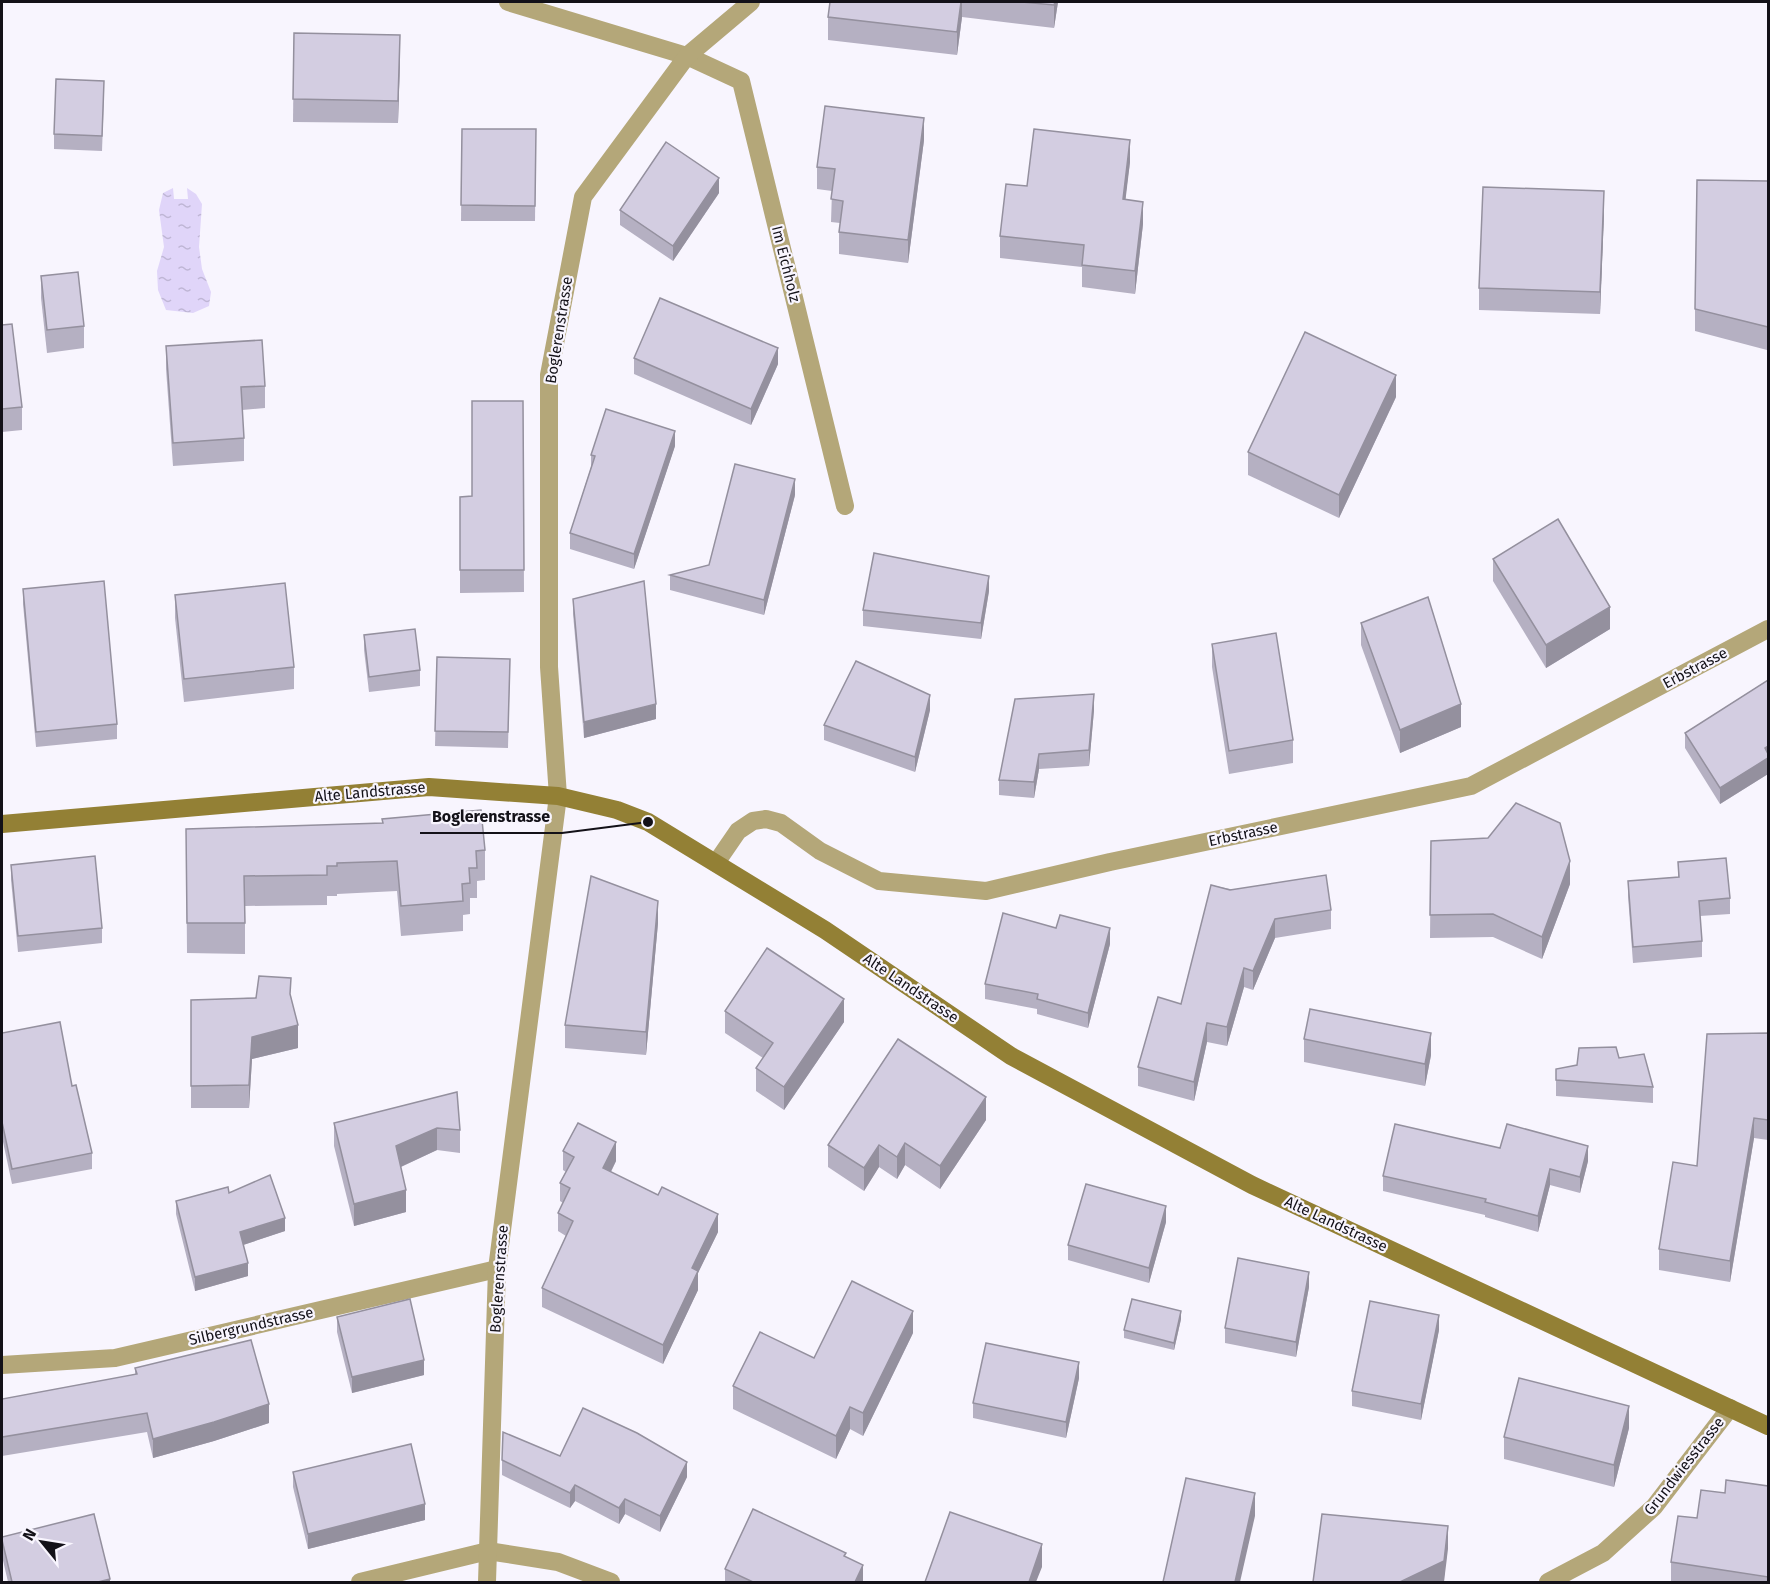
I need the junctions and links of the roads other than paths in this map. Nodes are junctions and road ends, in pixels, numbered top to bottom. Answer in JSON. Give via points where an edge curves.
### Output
{"nodes":[{"id":1,"x":508,"y":2,"type":"edge"},
{"id":2,"x":751,"y":2,"type":"edge"},
{"id":3,"x":687,"y":56,"type":"junction"},
{"id":4,"x":845,"y":506,"type":"dead end"},
{"id":5,"x":1768,"y":629,"type":"edge"},
{"id":6,"x":558,"y":796,"type":"junction"},
{"id":7,"x":2,"y":824,"type":"edge"},
{"id":8,"x":716,"y":863,"type":"junction"},
{"id":9,"x":497,"y":1269,"type":"junction"},
{"id":10,"x":2,"y":1365,"type":"edge"},
{"id":11,"x":1730,"y":1408,"type":"junction"},
{"id":12,"x":1768,"y":1426,"type":"edge"},
{"id":13,"x":488,"y":1551,"type":"junction"},
{"id":14,"x":360,"y":1582,"type":"edge"},
{"id":15,"x":487,"y":1582,"type":"edge"},
{"id":16,"x":611,"y":1582,"type":"edge"},
{"id":17,"x":1548,"y":1582,"type":"edge"}],
"edges":[{"from":1,"to":3,"type":"street"},
{"from":2,"to":3,"type":"street","name":"Boglerenstrasse"},
{"from":3,"to":4,"type":"street","name":"Im Eichholz","via":[[741,81]]},
{"from":3,"to":6,"type":"street","name":"Boglerenstrasse","via":[[583,197],[549,375],[549,667]]},
{"from":5,"to":8,"type":"street","name":"Erbstrasse","via":[[1471,786],[986,891],[879,881],[820,851],[781,823],[766,819],[753,821],[738,831]]},
{"from":6,"to":7,"type":"main road","name":"Alte Landstrasse","via":[[429,787]]},
{"from":6,"to":8,"type":"main road","name":"Alte Landstrasse","via":[[630,814]]},
{"from":6,"to":9,"type":"street","name":"Boglerenstrasse"},
{"from":8,"to":11,"type":"main road","name":"Alte Landstrasse","via":[[1022,1061],[1252,1185]]},
{"from":9,"to":10,"type":"street","name":"Silbergrundstrasse","via":[[115,1358]]},
{"from":9,"to":13,"type":"street","name":"Boglerenstrasse"},
{"from":11,"to":12,"type":"main road","name":"Alte Landstrasse"},
{"from":11,"to":17,"type":"street","name":"Grundwiesstrasse","via":[[1654,1508],[1603,1553]]},
{"from":13,"to":14,"type":"street"},
{"from":13,"to":15,"type":"street","name":"Boglerenstrasse"},
{"from":13,"to":16,"type":"street","via":[[558,1562]]}]}
